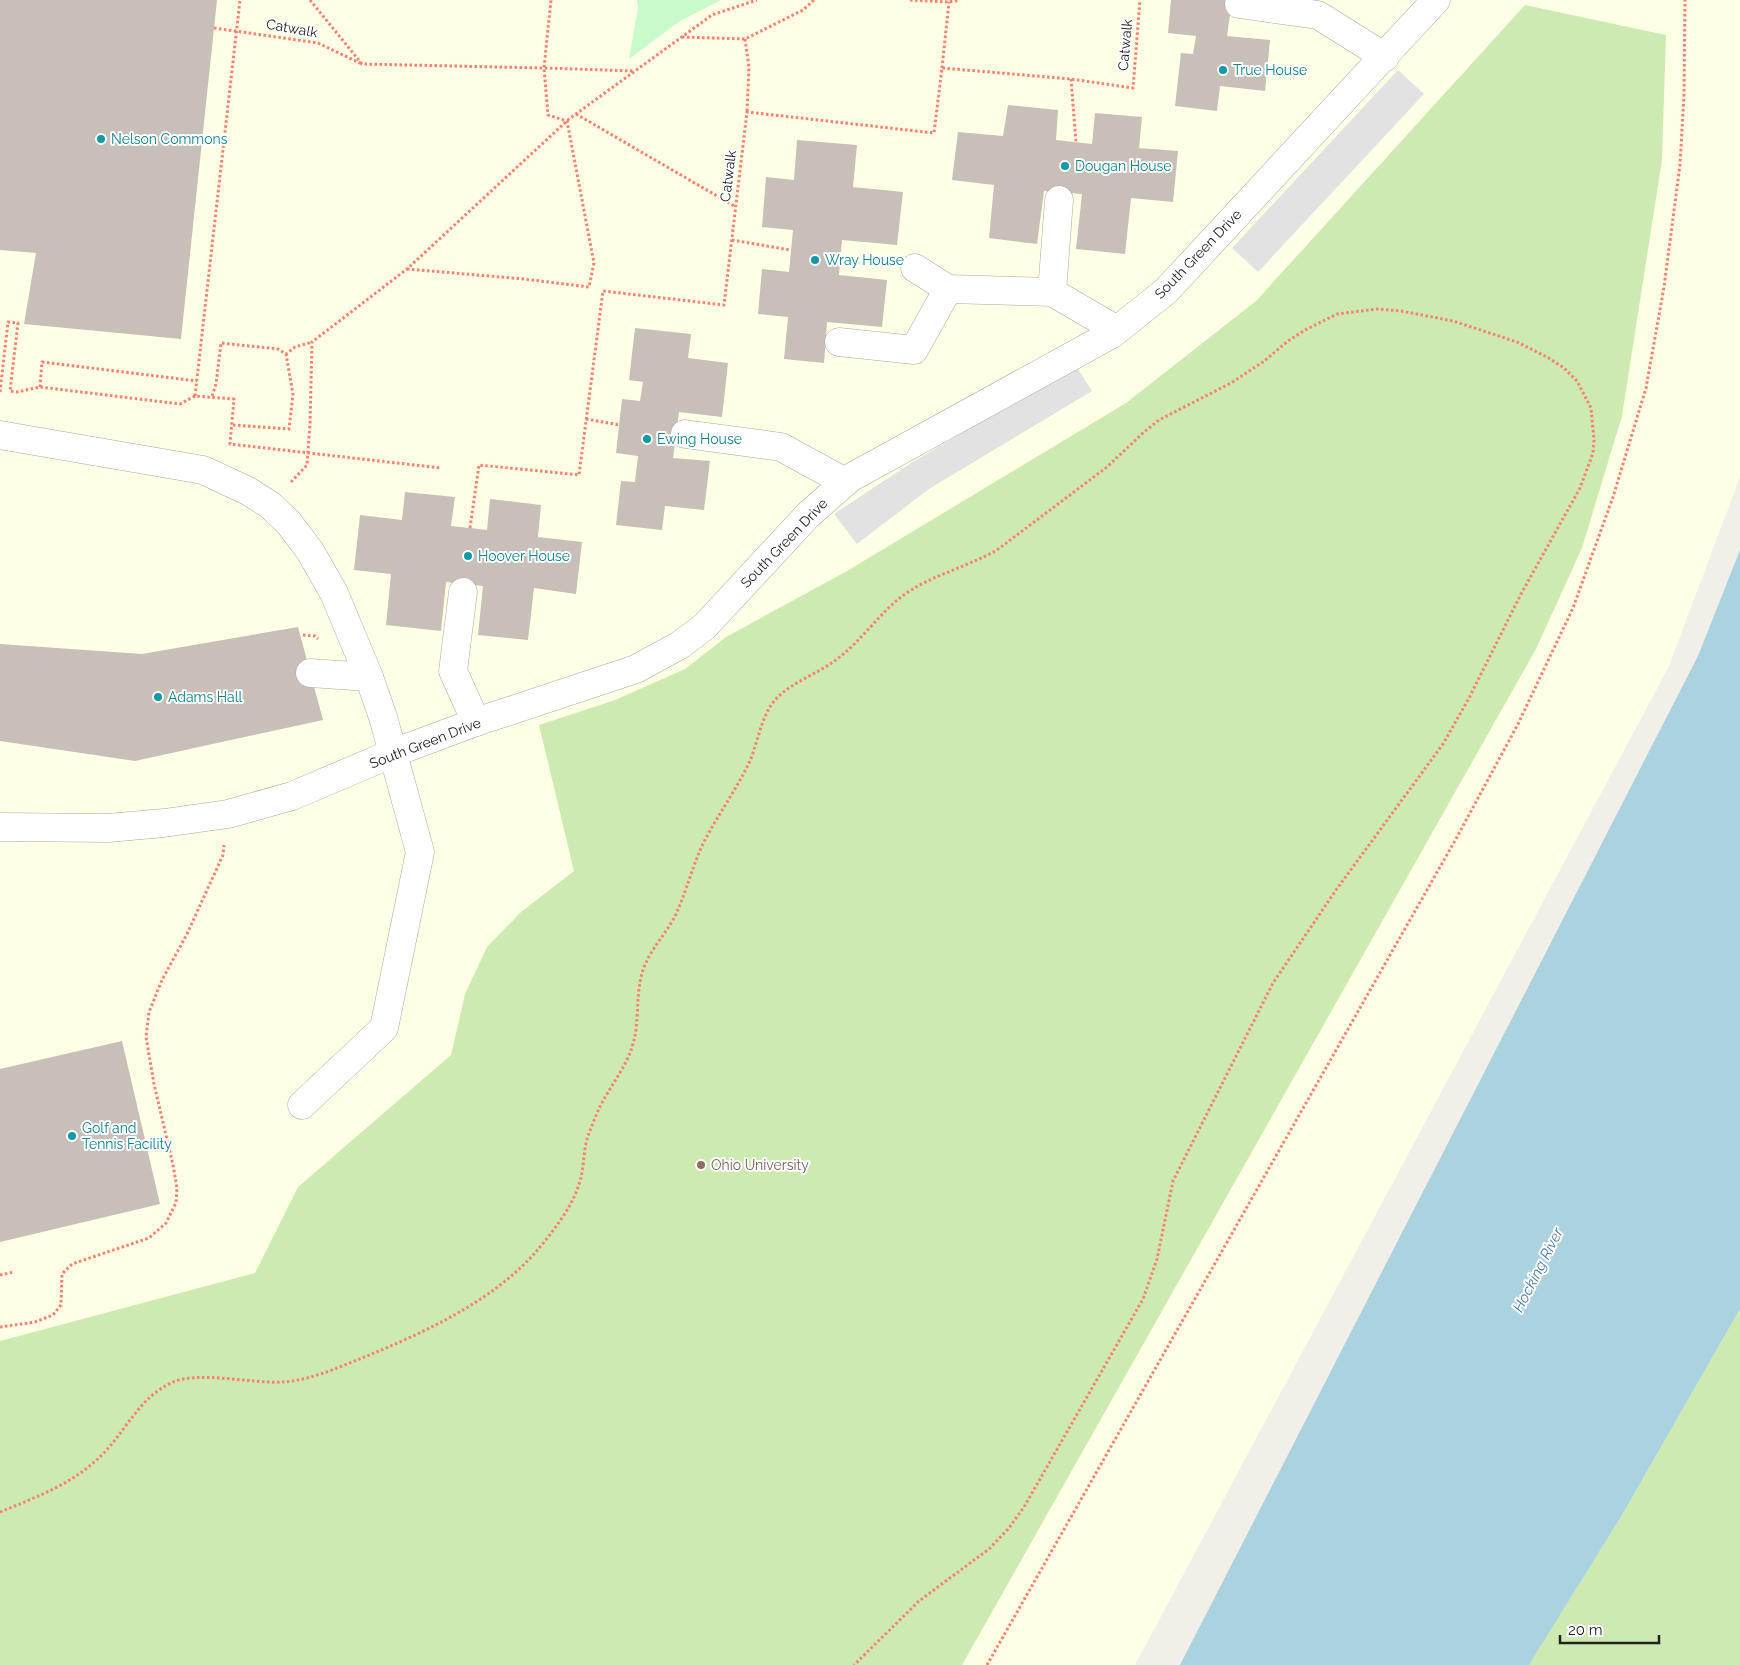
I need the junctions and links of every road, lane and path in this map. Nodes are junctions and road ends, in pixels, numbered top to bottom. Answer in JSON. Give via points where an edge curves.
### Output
{"nodes":[{"id":1,"x":240,"y":0,"type":"edge"},
{"id":2,"x":551,"y":0,"type":"edge"},
{"id":3,"x":740,"y":0,"type":"edge"},
{"id":4,"x":757,"y":0,"type":"edge"},
{"id":5,"x":814,"y":0,"type":"edge"},
{"id":6,"x":910,"y":0,"type":"edge"},
{"id":7,"x":960,"y":0,"type":"edge"},
{"id":8,"x":1140,"y":0,"type":"edge"},
{"id":9,"x":1436,"y":0,"type":"edge"},
{"id":10,"x":1686,"y":0,"type":"edge"},
{"id":11,"x":312,"y":1,"type":"edge"},
{"id":12,"x":950,"y":2,"type":"junction"},
{"id":13,"x":1239,"y":4,"type":"dead end"},
{"id":14,"x":741,"y":5,"type":"junction"},
{"id":15,"x":214,"y":28,"type":"dead end"},
{"id":16,"x":682,"y":37,"type":"junction"},
{"id":17,"x":745,"y":39,"type":"junction"},
{"id":18,"x":1384,"y":57,"type":"junction"},
{"id":19,"x":362,"y":64,"type":"junction"},
{"id":20,"x":544,"y":68,"type":"junction"},
{"id":21,"x":942,"y":68,"type":"junction"},
{"id":22,"x":634,"y":71,"type":"junction"},
{"id":23,"x":1071,"y":79,"type":"junction"},
{"id":24,"x":747,"y":112,"type":"junction"},
{"id":25,"x":576,"y":114,"type":"junction"},
{"id":26,"x":567,"y":121,"type":"junction"},
{"id":27,"x":1076,"y":142,"type":"dead end"},
{"id":28,"x":1059,"y":200,"type":"dead end"},
{"id":29,"x":736,"y":207,"type":"junction"},
{"id":30,"x":732,"y":240,"type":"junction"},
{"id":31,"x":790,"y":250,"type":"dead end"},
{"id":32,"x":915,"y":268,"type":"dead end"},
{"id":33,"x":407,"y":269,"type":"junction"},
{"id":34,"x":948,"y":289,"type":"junction"},
{"id":35,"x":1052,"y":292,"type":"junction"},
{"id":36,"x":1117,"y":330,"type":"junction"},
{"id":37,"x":312,"y":342,"type":"junction"},
{"id":38,"x":839,"y":342,"type":"dead end"},
{"id":39,"x":286,"y":354,"type":"junction"},
{"id":40,"x":197,"y":381,"type":"junction"},
{"id":41,"x":40,"y":387,"type":"junction"},
{"id":42,"x":0,"y":392,"type":"edge"},
{"id":43,"x":195,"y":396,"type":"junction"},
{"id":44,"x":212,"y":396,"type":"junction"},
{"id":45,"x":586,"y":419,"type":"junction"},
{"id":46,"x":233,"y":425,"type":"junction"},
{"id":47,"x":620,"y":425,"type":"dead end"},
{"id":48,"x":685,"y":434,"type":"dead end"},
{"id":49,"x":0,"y":435,"type":"edge"},
{"id":50,"x":308,"y":454,"type":"junction"},
{"id":51,"x":441,"y":468,"type":"dead end"},
{"id":52,"x":845,"y":482,"type":"junction"},
{"id":53,"x":270,"y":505,"type":"junction"},
{"id":54,"x":470,"y":528,"type":"dead end"},
{"id":55,"x":463,"y":592,"type":"dead end"},
{"id":56,"x":310,"y":673,"type":"dead end"},
{"id":57,"x":369,"y":677,"type":"junction"},
{"id":58,"x":476,"y":722,"type":"junction"},
{"id":59,"x":393,"y":753,"type":"junction"},
{"id":60,"x":228,"y":814,"type":"junction"},
{"id":61,"x":0,"y":827,"type":"edge"},
{"id":62,"x":302,"y":1105,"type":"dead end"},
{"id":63,"x":14,"y":1272,"type":"dead end"},
{"id":64,"x":0,"y":1275,"type":"edge"},
{"id":65,"x":0,"y":1327,"type":"edge"},
{"id":66,"x":0,"y":1512,"type":"edge"},
{"id":67,"x":854,"y":1665,"type":"edge"},
{"id":68,"x":987,"y":1665,"type":"edge"}],
"edges":[{"from":1,"to":40,"type":"path"},
{"from":2,"to":20,"type":"path"},
{"from":3,"to":14,"type":"path"},
{"from":4,"to":14,"type":"path"},
{"from":5,"to":17,"type":"path","via":[[803,10]]},
{"from":6,"to":12,"type":"path"},
{"from":7,"to":12,"type":"path"},
{"from":8,"to":23,"type":"path","name":"Catwalk","via":[[1133,88]]},
{"from":9,"to":18,"type":"street","name":"South Green Drive"},
{"from":10,"to":68,"type":"path","via":[[1680,165],[1664,287],[1646,388],[1613,498],[1573,608],[1518,724],[1457,837]]},
{"from":11,"to":19,"type":"path"},
{"from":12,"to":21,"type":"path"},
{"from":13,"to":18,"type":"street","via":[[1318,15]]},
{"from":14,"to":16,"type":"path","via":[[712,15]]},
{"from":15,"to":19,"type":"path","name":"Catwalk","bridge":true,"via":[[318,43]]},
{"from":16,"to":17,"type":"path"},
{"from":16,"to":22,"type":"path"},
{"from":17,"to":24,"type":"path","name":"Catwalk","via":[[749,66]]},
{"from":18,"to":36,"type":"street","name":"South Green Drive","via":[[1166,291]]},
{"from":19,"to":20,"type":"path"},
{"from":20,"to":22,"type":"path"},
{"from":20,"to":26,"type":"path","via":[[548,115]]},
{"from":21,"to":23,"type":"path","name":"Catwalk"},
{"from":21,"to":24,"type":"path","via":[[934,133]]},
{"from":22,"to":25,"type":"path"},
{"from":23,"to":27,"type":"path"},
{"from":24,"to":29,"type":"path","name":"Catwalk"},
{"from":25,"to":26,"type":"path"},
{"from":25,"to":29,"type":"path"},
{"from":26,"to":33,"type":"path"},
{"from":26,"to":33,"type":"path","via":[[594,263],[590,287]]},
{"from":28,"to":35,"type":"street"},
{"from":29,"to":30,"type":"path","name":"Catwalk"},
{"from":30,"to":31,"type":"path"},
{"from":30,"to":45,"type":"path","name":"Catwalk","via":[[724,305],[603,291]]},
{"from":32,"to":34,"type":"street"},
{"from":33,"to":37,"type":"path"},
{"from":34,"to":35,"type":"street"},
{"from":34,"to":38,"type":"street","via":[[914,350]]},
{"from":35,"to":36,"type":"street"},
{"from":36,"to":52,"type":"street","name":"South Green Drive"},
{"from":37,"to":39,"type":"path"},
{"from":37,"to":50,"type":"path"},
{"from":39,"to":44,"type":"path","via":[[278,349],[221,343]]},
{"from":39,"to":46,"type":"path","via":[[293,394],[289,429]]},
{"from":40,"to":41,"type":"path","via":[[42,362]]},
{"from":40,"to":43,"type":"path"},
{"from":41,"to":42,"type":"path","via":[[10,391],[18,322],[8,322]]},
{"from":41,"to":43,"type":"path","via":[[180,404]]},
{"from":43,"to":44,"type":"path"},
{"from":44,"to":46,"type":"path","via":[[234,399]]},
{"from":45,"to":47,"type":"path"},
{"from":45,"to":54,"type":"path","name":"Catwalk","via":[[579,475],[478,465]]},
{"from":46,"to":50,"type":"path","via":[[230,444]]},
{"from":48,"to":52,"type":"street","via":[[781,447]]},
{"from":49,"to":53,"type":"street","via":[[203,470]]},
{"from":50,"to":51,"type":"path"},
{"from":50,"to":53,"type":"path","via":[[307,465]]},
{"from":52,"to":58,"type":"street","name":"South Green Drive","via":[[808,515],[705,626],[680,645],[636,669]]},
{"from":53,"to":57,"type":"street","via":[[310,551],[329,584]]},
{"from":55,"to":58,"type":"street","via":[[453,671]]},
{"from":56,"to":57,"type":"street"},
{"from":57,"to":59,"type":"street"},
{"from":58,"to":59,"type":"street","name":"South Green Drive"},
{"from":59,"to":60,"type":"street","name":"South Green Drive","via":[[292,796]]},
{"from":59,"to":62,"type":"street","via":[[420,852],[384,1028]]},
{"from":60,"to":61,"type":"street","name":"South Green Drive","via":[[108,828]]},
{"from":60,"to":65,"type":"path","via":[[223,855],[148,1012],[146,1037],[173,1165],[176,1203],[166,1224],[149,1238],[72,1264],[62,1274],[61,1305],[53,1315],[35,1322]]},
{"from":63,"to":64,"type":"path"},
{"from":66,"to":67,"type":"path","via":[[54,1488],[93,1464],[141,1404],[174,1381],[224,1378],[284,1382],[332,1370],[398,1344],[452,1316],[499,1286],[533,1255],[560,1221],[579,1184],[588,1137],[600,1106],[629,1056],[635,1039],[644,967],[676,915],[701,848],[746,768],[767,711],[790,688],[842,656],[906,593],[997,550],[1107,467],[1159,420],[1231,383],[1288,341],[1337,314],[1377,309],[1426,315],[1517,342],[1547,357],[1577,381],[1586,396],[1591,408],[1593,453],[1580,488],[1521,594],[1469,698],[1429,764],[1382,824],[1273,983],[1173,1181],[1158,1259],[1144,1299],[1024,1507],[989,1549],[920,1601]]}]}
